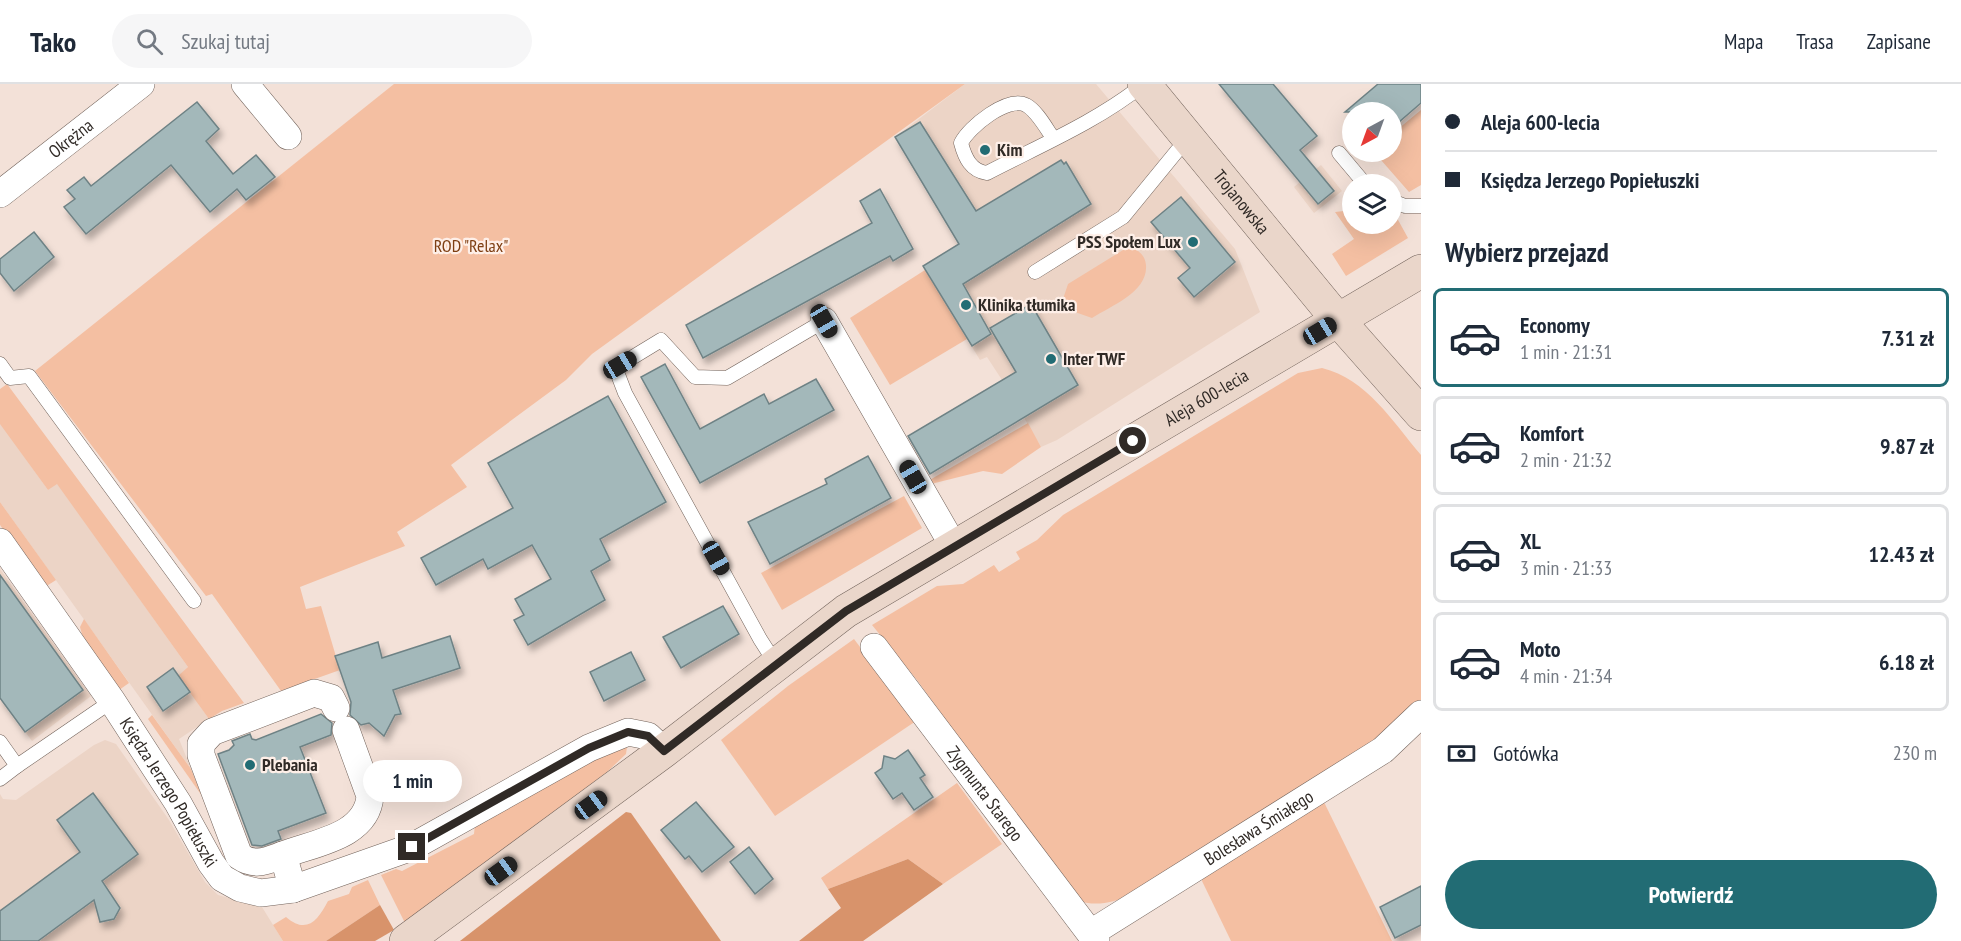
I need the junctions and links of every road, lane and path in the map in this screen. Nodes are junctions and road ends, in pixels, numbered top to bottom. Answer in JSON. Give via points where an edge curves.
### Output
{"nodes":[{"id":1,"x":141,"y":84,"type":"edge"},
{"id":2,"x":245,"y":84,"type":"edge"},
{"id":3,"x":1144,"y":84,"type":"edge"},
{"id":4,"x":288,"y":136,"type":"dead end"},
{"id":5,"x":1053,"y":138,"type":"junction"},
{"id":6,"x":1190,"y":139,"type":"junction"},
{"id":7,"x":1339,"y":153,"type":"dead end"},
{"id":8,"x":1357,"y":174,"type":"edge"},
{"id":9,"x":0,"y":194,"type":"edge"},
{"id":10,"x":1402,"y":205,"type":"edge"},
{"id":11,"x":1421,"y":206,"type":"edge"},
{"id":12,"x":1421,"y":271,"type":"edge"},
{"id":13,"x":1035,"y":272,"type":"dead end"},
{"id":14,"x":1338,"y":320,"type":"junction"},
{"id":15,"x":824,"y":321,"type":"joint"},
{"id":16,"x":0,"y":364,"type":"edge"},
{"id":17,"x":1421,"y":414,"type":"edge"},
{"id":18,"x":0,"y":542,"type":"edge"},
{"id":19,"x":954,"y":547,"type":"junction"},
{"id":20,"x":194,"y":601,"type":"dead end"},
{"id":21,"x":874,"y":647,"type":"dead end"},
{"id":22,"x":776,"y":663,"type":"junction"},
{"id":23,"x":112,"y":700,"type":"junction"},
{"id":24,"x":1421,"y":714,"type":"edge"},
{"id":25,"x":0,"y":742,"type":"edge"},
{"id":26,"x":664,"y":751,"type":"junction"},
{"id":27,"x":17,"y":766,"type":"junction"},
{"id":28,"x":0,"y":779,"type":"edge"},
{"id":29,"x":283,"y":855,"type":"junction"},
{"id":30,"x":293,"y":889,"type":"junction"},
{"id":31,"x":1093,"y":937,"type":"edge"},
{"id":32,"x":406,"y":941,"type":"edge"}],
"edges":[{"from":1,"to":9,"type":"street","name":"Okrężna"},
{"from":2,"to":4,"type":"street"},
{"from":3,"to":5,"type":"lane"},
{"from":3,"to":6,"type":"main road","name":"Trojanowska"},
{"from":5,"to":5,"type":"lane","via":[[987,173],[977,172],[965,158],[961,143],[966,133],[994,111],[1014,103],[1026,105]]},
{"from":6,"to":13,"type":"lane","via":[[1123,217]]},
{"from":6,"to":14,"type":"main road","name":"Trojanowska"},
{"from":7,"to":8,"type":"lane"},
{"from":10,"to":11,"type":"lane"},
{"from":12,"to":14,"type":"main road","name":"Aleja 600-lecia"},
{"from":14,"to":17,"type":"main road","name":"Trojanowska"},
{"from":14,"to":19,"type":"main road","name":"Aleja 600-lecia"},
{"from":15,"to":19,"type":"street"},
{"from":15,"to":22,"type":"lane","via":[[727,378],[695,377],[661,340],[620,365],[617,372],[625,393]]},
{"from":16,"to":20,"type":"lane","via":[[10,378],[28,375]]},
{"from":18,"to":23,"type":"street","name":"Księdza Jerzego Popiełuszki"},
{"from":19,"to":22,"type":"main road","name":"Aleja 600-lecia","via":[[846,611]]},
{"from":21,"to":31,"type":"street","name":"Zygmunta Starego"},
{"from":22,"to":26,"type":"main road","name":"Aleja 600-lecia"},
{"from":23,"to":27,"type":"lane"},
{"from":23,"to":30,"type":"street","name":"Księdza Jerzego Popiełuszki","via":[[222,878],[240,888],[261,892]]},
{"from":24,"to":31,"type":"street","name":"Bolesława Śmiałego","via":[[1383,750]]},
{"from":25,"to":27,"type":"lane"},
{"from":26,"to":30,"type":"street","name":"Księdza Jerzego Popiełuszki","via":[[648,736],[628,732],[589,748],[412,847]]},
{"from":26,"to":32,"type":"main road","name":"Aleja 600-lecia"},
{"from":27,"to":28,"type":"lane"},
{"from":29,"to":29,"type":"street","via":[[257,864],[240,856],[201,755],[201,744],[212,732],[314,693],[331,698],[370,796],[360,822],[350,830]]},
{"from":29,"to":30,"type":"street"}]}
